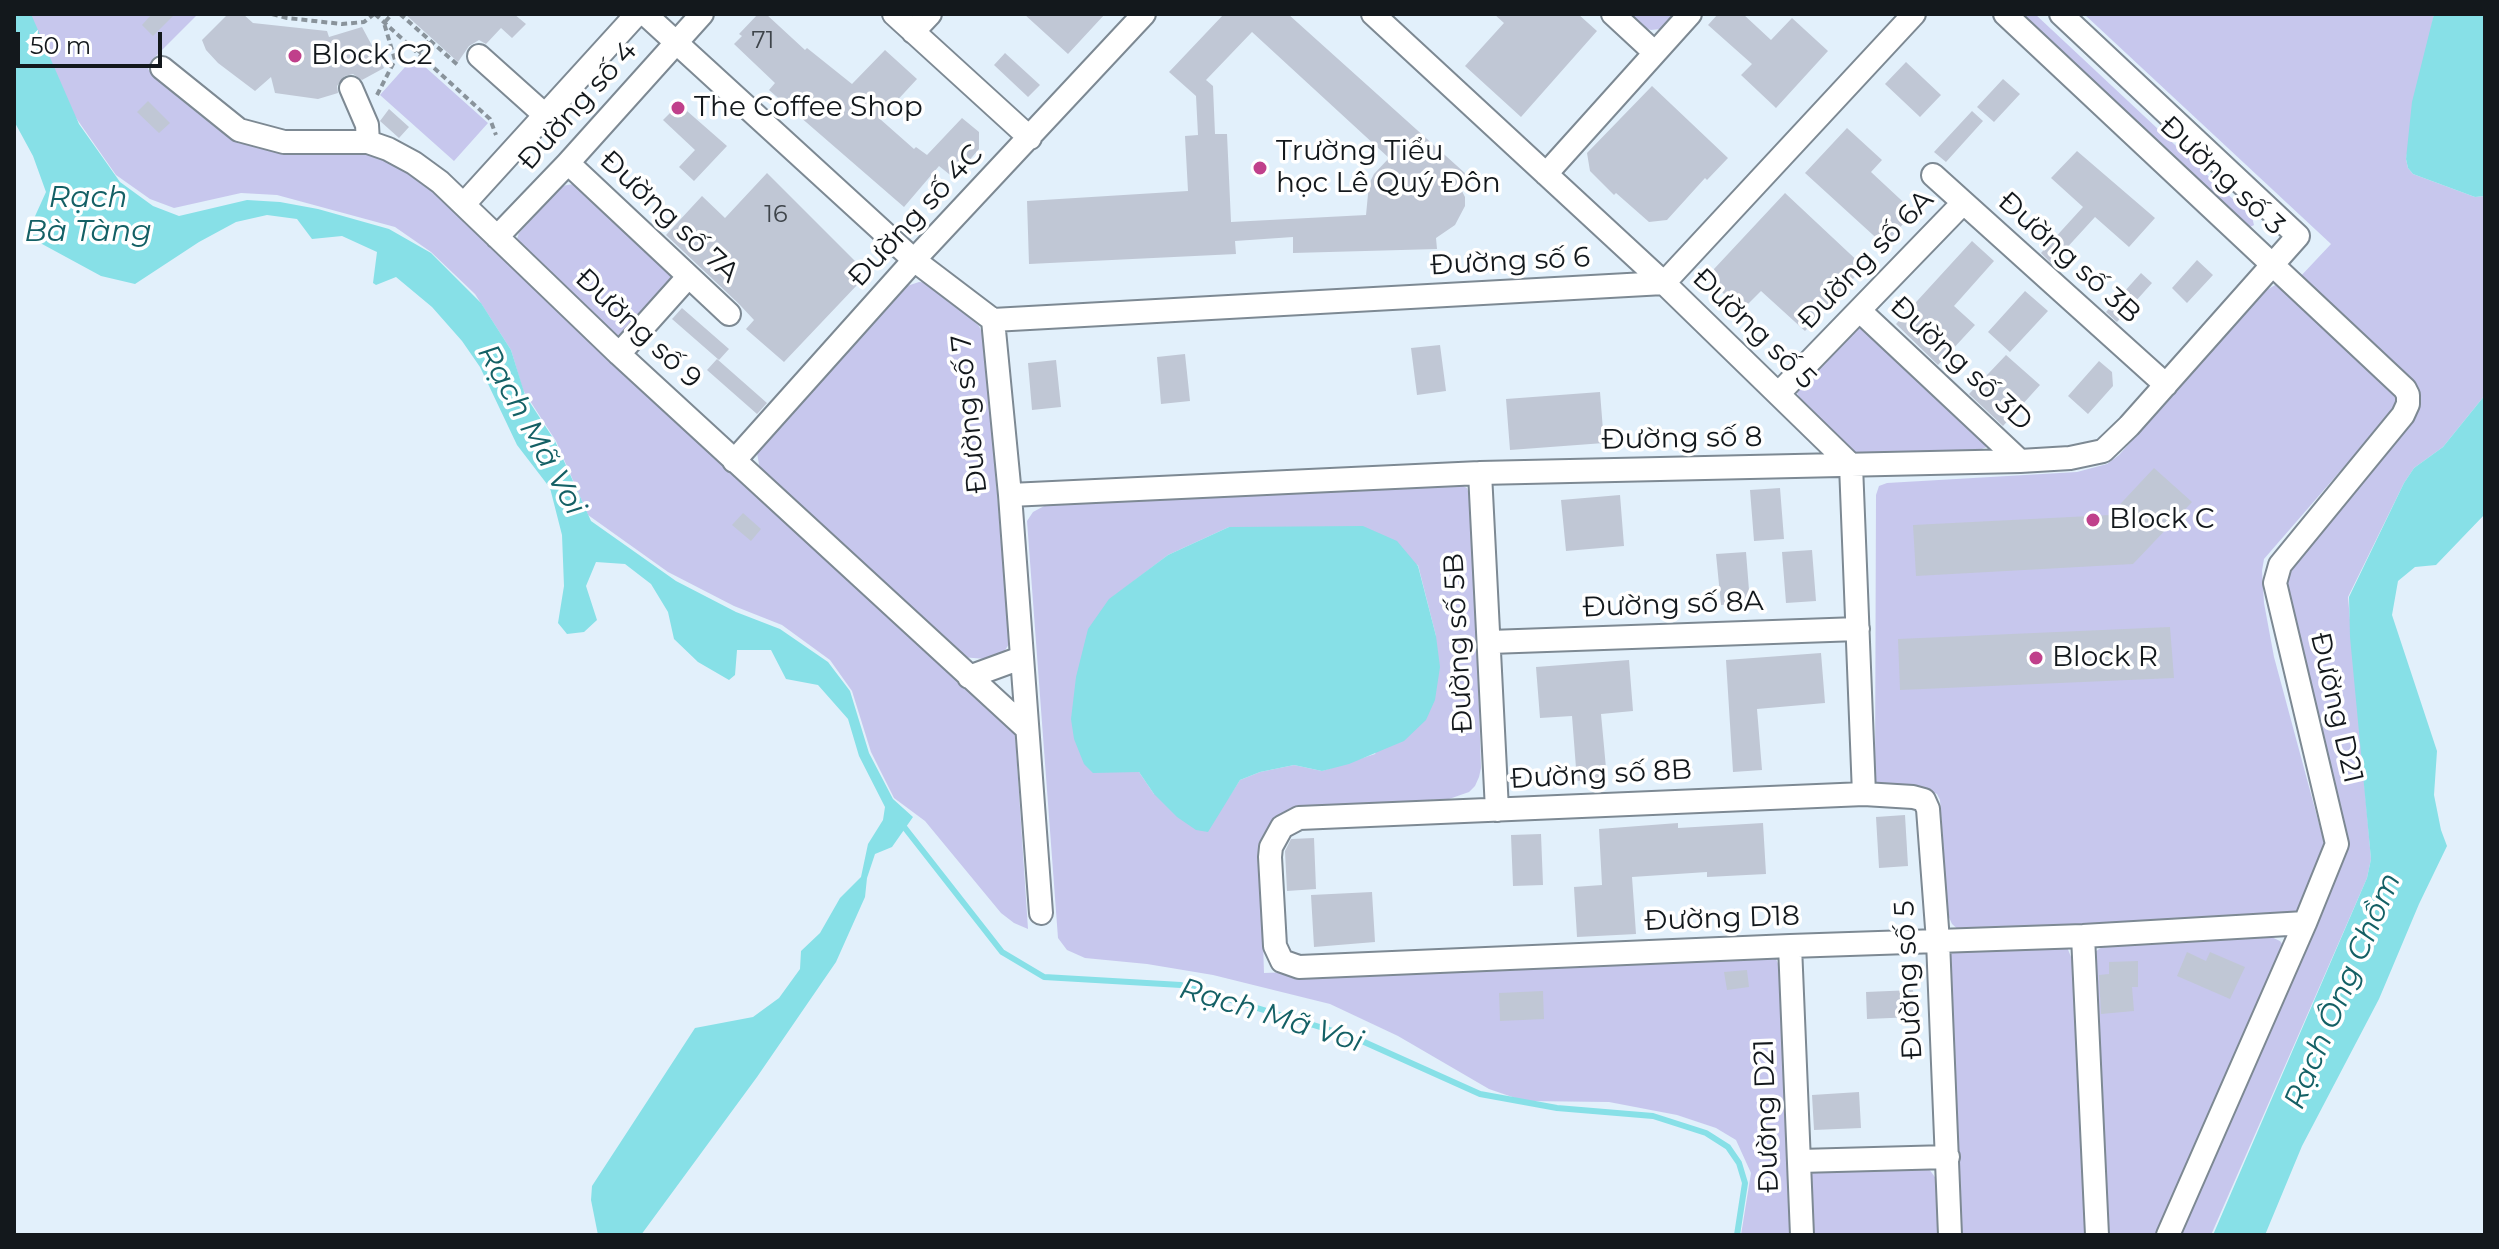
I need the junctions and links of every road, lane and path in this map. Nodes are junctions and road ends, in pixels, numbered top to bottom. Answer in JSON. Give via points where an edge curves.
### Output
{"nodes":[{"id":1,"x":272,"y":14,"type":"edge"},
{"id":2,"x":374,"y":14,"type":"edge"},
{"id":3,"x":392,"y":14,"type":"edge"},
{"id":4,"x":400,"y":14,"type":"edge"},
{"id":5,"x":637,"y":14,"type":"edge"},
{"id":6,"x":645,"y":14,"type":"edge"},
{"id":7,"x":702,"y":14,"type":"edge"},
{"id":8,"x":894,"y":14,"type":"edge"},
{"id":9,"x":930,"y":14,"type":"edge"},
{"id":10,"x":1144,"y":14,"type":"edge"},
{"id":11,"x":1613,"y":14,"type":"edge"},
{"id":12,"x":1690,"y":14,"type":"edge"},
{"id":13,"x":1914,"y":14,"type":"edge"},
{"id":14,"x":2005,"y":14,"type":"edge"},
{"id":15,"x":2061,"y":14,"type":"edge"},
{"id":16,"x":1377,"y":15,"type":"edge"},
{"id":17,"x":384,"y":23,"type":"junction"},
{"id":18,"x":913,"y":32,"type":"junction"},
{"id":19,"x":430,"y":40,"type":"junction"},
{"id":20,"x":676,"y":42,"type":"junction"},
{"id":21,"x":1654,"y":52,"type":"junction"},
{"id":22,"x":418,"y":54,"type":"junction"},
{"id":23,"x":470,"y":62,"type":"joint"},
{"id":24,"x":162,"y":68,"type":"dead end"},
{"id":25,"x":351,"y":88,"type":"dead end"},
{"id":26,"x":377,"y":102,"type":"dead end"},
{"id":27,"x":546,"y":116,"type":"junction"},
{"id":28,"x":496,"y":135,"type":"dead end"},
{"id":29,"x":1030,"y":138,"type":"junction"},
{"id":30,"x":368,"y":142,"type":"junction"},
{"id":31,"x":568,"y":163,"type":"junction"},
{"id":32,"x":1546,"y":174,"type":"junction"},
{"id":33,"x":1933,"y":175,"type":"dead end"},
{"id":34,"x":1963,"y":203,"type":"junction"},
{"id":35,"x":464,"y":204,"type":"junction"},
{"id":36,"x":497,"y":237,"type":"junction"},
{"id":37,"x":914,"y":260,"type":"junction"},
{"id":38,"x":2272,"y":265,"type":"junction"},
{"id":39,"x":688,"y":277,"type":"junction"},
{"id":40,"x":1664,"y":283,"type":"junction"},
{"id":41,"x":1860,"y":311,"type":"junction"},
{"id":42,"x":729,"y":314,"type":"dead end"},
{"id":43,"x":993,"y":320,"type":"junction"},
{"id":44,"x":619,"y":354,"type":"junction"},
{"id":45,"x":2166,"y":385,"type":"junction"},
{"id":46,"x":1779,"y":393,"type":"junction"},
{"id":47,"x":734,"y":461,"type":"junction"},
{"id":48,"x":2020,"y":461,"type":"junction"},
{"id":49,"x":1851,"y":465,"type":"junction"},
{"id":50,"x":1480,"y":473,"type":"junction"},
{"id":51,"x":1010,"y":495,"type":"junction"},
{"id":52,"x":1858,"y":629,"type":"junction"},
{"id":53,"x":1490,"y":642,"type":"junction"},
{"id":54,"x":1021,"y":658,"type":"junction"},
{"id":55,"x":969,"y":677,"type":"junction"},
{"id":56,"x":1027,"y":729,"type":"junction"},
{"id":57,"x":1864,"y":794,"type":"junction"},
{"id":58,"x":1924,"y":800,"type":"joint"},
{"id":59,"x":1497,"y":810,"type":"junction"},
{"id":60,"x":1282,"y":827,"type":"joint"},
{"id":61,"x":1041,"y":913,"type":"dead end"},
{"id":62,"x":2305,"y":923,"type":"junction"},
{"id":63,"x":2083,"y":936,"type":"junction"},
{"id":64,"x":1938,"y":941,"type":"junction"},
{"id":65,"x":1790,"y":946,"type":"junction"},
{"id":66,"x":1948,"y":1157,"type":"junction"},
{"id":67,"x":1800,"y":1161,"type":"junction"},
{"id":68,"x":1802,"y":1235,"type":"edge"},
{"id":69,"x":1950,"y":1235,"type":"edge"},
{"id":70,"x":2097,"y":1235,"type":"edge"},
{"id":71,"x":2168,"y":1235,"type":"edge"}],
"edges":[{"from":1,"to":2,"type":"path","via":[[342,24],[364,22]]},
{"from":2,"to":17,"type":"path"},
{"from":3,"to":17,"type":"path"},
{"from":4,"to":19,"type":"path"},
{"from":5,"to":27,"type":"street"},
{"from":6,"to":20,"type":"street","name":"Đường số 7"},
{"from":7,"to":20,"type":"street","name":"Đường số 4"},
{"from":8,"to":18,"type":"street"},
{"from":9,"to":18,"type":"street"},
{"from":10,"to":29,"type":"street","name":"Đường số 4C"},
{"from":11,"to":21,"type":"street"},
{"from":12,"to":21,"type":"street"},
{"from":13,"to":40,"type":"street"},
{"from":14,"to":38,"type":"street","name":"Đường số 3"},
{"from":15,"to":38,"type":"street","name":"Đường số 3","via":[[2298,236]]},
{"from":16,"to":32,"type":"street","name":"Đường số 5"},
{"from":17,"to":22,"type":"path"},
{"from":17,"to":26,"type":"path","via":[[395,60]]},
{"from":18,"to":29,"type":"street"},
{"from":19,"to":22,"type":"path"},
{"from":19,"to":23,"type":"path"},
{"from":20,"to":31,"type":"street","name":"Đường số 4"},
{"from":20,"to":37,"type":"street","name":"Đường số 7"},
{"from":21,"to":32,"type":"street"},
{"from":22,"to":28,"type":"path","via":[[490,119]]},
{"from":23,"to":27,"type":"street"},
{"from":24,"to":30,"type":"street","name":"Đường số 9","via":[[239,130],[284,142]]},
{"from":25,"to":30,"type":"street","via":[[367,125]]},
{"from":27,"to":35,"type":"street"},
{"from":29,"to":37,"type":"street","name":"Đường số 4C"},
{"from":30,"to":35,"type":"street","name":"Đường số 9","via":[[414,163]]},
{"from":31,"to":36,"type":"street","name":"Đường số 4"},
{"from":31,"to":39,"type":"street","name":"Đường số 7A"},
{"from":32,"to":40,"type":"street","name":"Đường số 5"},
{"from":33,"to":34,"type":"street","name":"Đường số 3B"},
{"from":34,"to":41,"type":"street","name":"Đường số 6A"},
{"from":34,"to":45,"type":"street","name":"Đường số 3B"},
{"from":35,"to":36,"type":"street","name":"Đường số 9"},
{"from":36,"to":44,"type":"street","name":"Đường số 9"},
{"from":37,"to":43,"type":"street","name":"Đường số 7"},
{"from":37,"to":47,"type":"street","name":"Đường số 4C"},
{"from":38,"to":45,"type":"street","name":"Đường số 8"},
{"from":38,"to":62,"type":"street","name":"Đường D21","via":[[2408,395],[2403,415],[2280,565],[2275,583],[2337,844]]},
{"from":39,"to":42,"type":"street","name":"Đường số 7A"},
{"from":39,"to":44,"type":"street"},
{"from":40,"to":43,"type":"street","name":"Đường số 6"},
{"from":40,"to":46,"type":"street","name":"Đường số 5"},
{"from":41,"to":46,"type":"street","name":"Đường số 6A"},
{"from":41,"to":48,"type":"street","name":"Đường số 3D"},
{"from":43,"to":51,"type":"street","name":"Đường số 7"},
{"from":44,"to":47,"type":"street","name":"Đường số 9"},
{"from":45,"to":48,"type":"street","name":"Đường số 8","via":[[2103,451]]},
{"from":46,"to":49,"type":"street","name":"Đường số 5"},
{"from":47,"to":55,"type":"street","name":"Đường số 9"},
{"from":48,"to":49,"type":"street","name":"Đường số 8"},
{"from":49,"to":50,"type":"street","name":"Đường số 8"},
{"from":49,"to":52,"type":"street"},
{"from":50,"to":51,"type":"street","name":"Đường số 8"},
{"from":50,"to":53,"type":"street","name":"Đường số 5B"},
{"from":51,"to":54,"type":"street","name":"Đường số 7"},
{"from":52,"to":53,"type":"street","name":"Đường số 8A"},
{"from":52,"to":57,"type":"street"},
{"from":53,"to":59,"type":"street","name":"Đường số 5B"},
{"from":54,"to":55,"type":"street"},
{"from":54,"to":56,"type":"street","name":"Đường số 7"},
{"from":55,"to":56,"type":"street","name":"Đường số 9"},
{"from":56,"to":61,"type":"street","name":"Đường số 7"},
{"from":57,"to":58,"type":"street","name":"Đường số 8B"},
{"from":57,"to":59,"type":"street","name":"Đường số 8B"},
{"from":58,"to":64,"type":"street","name":"Đường số 5"},
{"from":59,"to":60,"type":"street","name":"Đường số 8B","via":[[1299,818]]},
{"from":60,"to":65,"type":"street","name":"Đường D18","via":[[1270,857],[1275,946],[1288,965]]},
{"from":62,"to":63,"type":"street","name":"Đường D18"},
{"from":62,"to":71,"type":"street","name":"Đường D21"},
{"from":63,"to":64,"type":"street","name":"Đường D18"},
{"from":63,"to":70,"type":"street"},
{"from":64,"to":65,"type":"street","name":"Đường D18"},
{"from":64,"to":66,"type":"street","name":"Đường số 5"},
{"from":65,"to":67,"type":"street","name":"Đường D21"},
{"from":66,"to":67,"type":"street"},
{"from":66,"to":69,"type":"street","name":"Đường số 5"},
{"from":67,"to":68,"type":"street","name":"Đường D21"}]}
